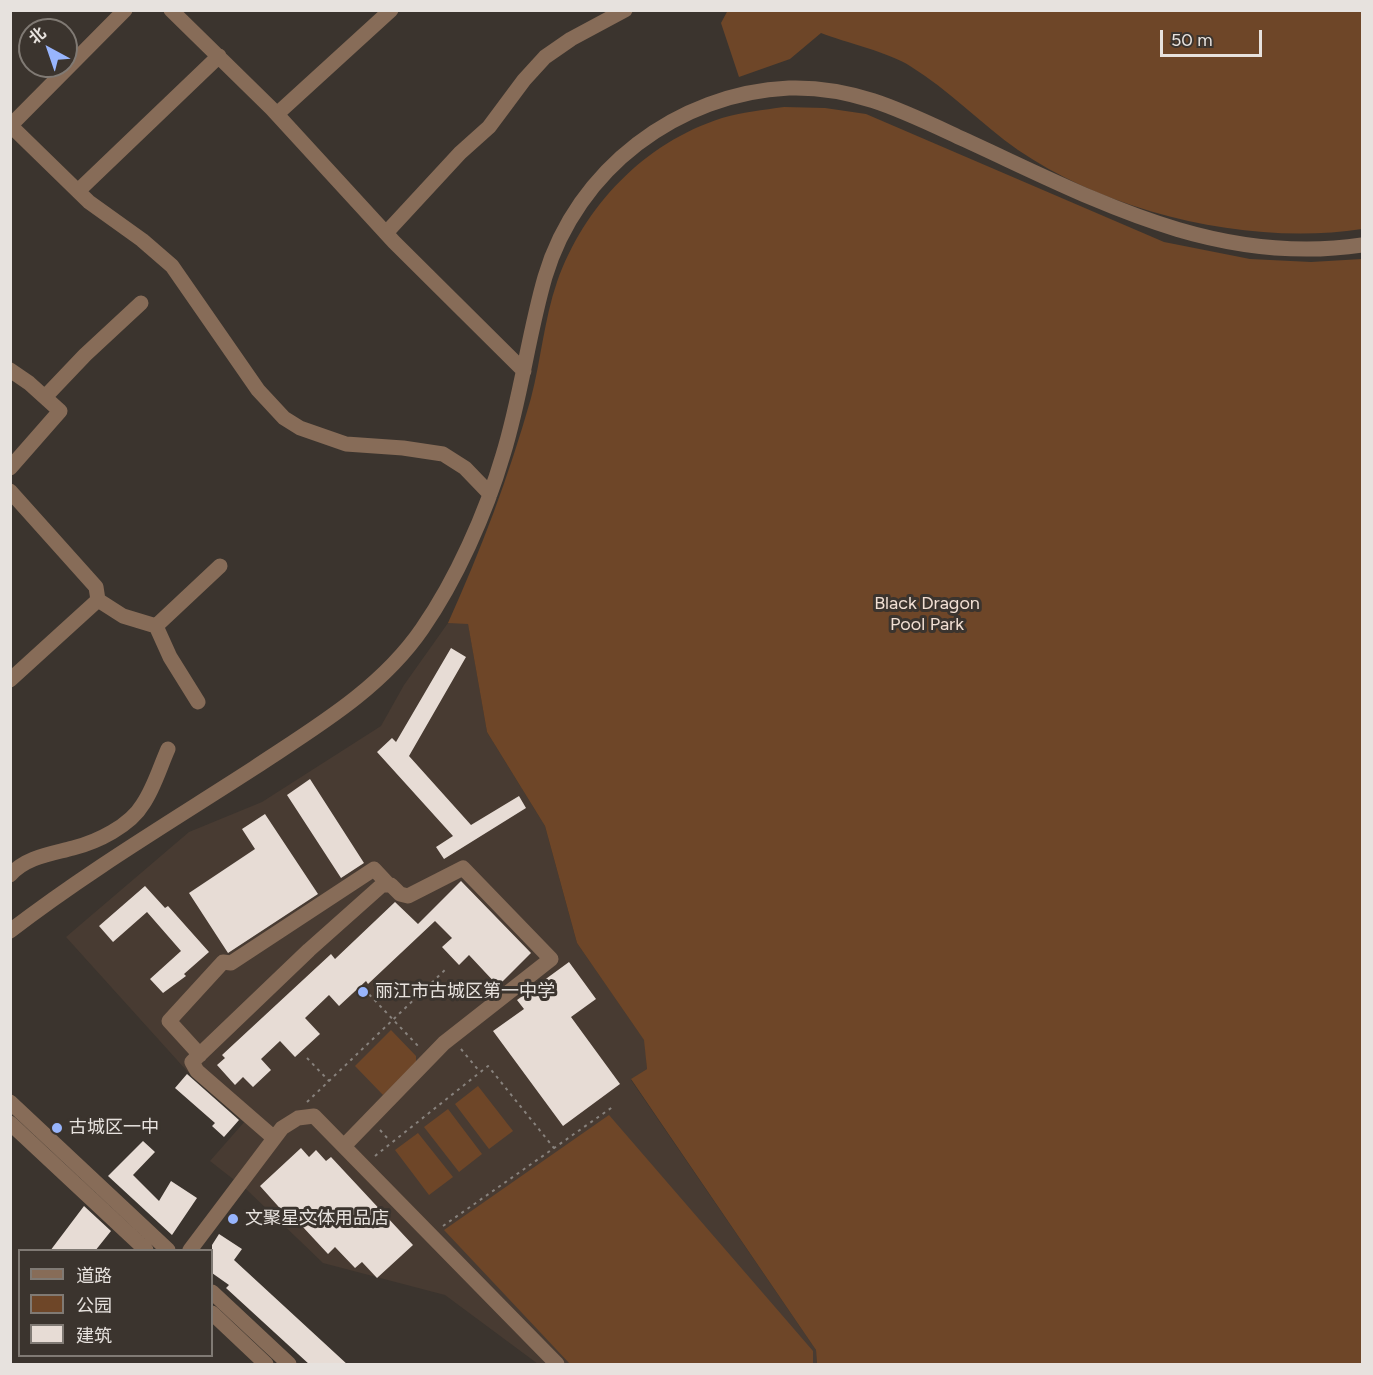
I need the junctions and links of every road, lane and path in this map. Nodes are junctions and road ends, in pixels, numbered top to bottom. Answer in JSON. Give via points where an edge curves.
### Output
{"nodes":[{"id":1,"x":125,"y":10,"type":"edge"},
{"id":2,"x":171,"y":10,"type":"edge"},
{"id":3,"x":392,"y":10,"type":"edge"},
{"id":4,"x":625,"y":10,"type":"edge"},
{"id":5,"x":219,"y":56,"type":"junction"},
{"id":6,"x":277,"y":114,"type":"junction"},
{"id":7,"x":11,"y":125,"type":"edge"},
{"id":8,"x":78,"y":191,"type":"junction"},
{"id":9,"x":386,"y":232,"type":"junction"},
{"id":10,"x":1362,"y":245,"type":"edge"},
{"id":11,"x":141,"y":303,"type":"dead end"},
{"id":12,"x":10,"y":370,"type":"edge"},
{"id":13,"x":524,"y":371,"type":"junction"},
{"id":14,"x":45,"y":397,"type":"junction"},
{"id":15,"x":10,"y":468,"type":"edge"},
{"id":16,"x":10,"y":491,"type":"edge"},
{"id":17,"x":490,"y":494,"type":"junction"},
{"id":18,"x":220,"y":566,"type":"dead end"},
{"id":19,"x":98,"y":600,"type":"junction"},
{"id":20,"x":156,"y":626,"type":"junction"},
{"id":21,"x":10,"y":680,"type":"edge"},
{"id":22,"x":198,"y":702,"type":"dead end"},
{"id":23,"x":168,"y":749,"type":"dead end"},
{"id":24,"x":112,"y":831,"type":"junction"},
{"id":25,"x":125,"y":852,"type":"junction"},
{"id":26,"x":10,"y":875,"type":"edge"},
{"id":27,"x":388,"y":884,"type":"junction"},
{"id":28,"x":10,"y":931,"type":"edge"},
{"id":29,"x":447,"y":968,"type":"dead end"},
{"id":30,"x":364,"y":989,"type":"dead end"},
{"id":31,"x":393,"y":1020,"type":"junction"},
{"id":32,"x":452,"y":1037,"type":"junction"},
{"id":33,"x":200,"y":1055,"type":"junction"},
{"id":34,"x":307,"y":1058,"type":"dead end"},
{"id":35,"x":429,"y":1058,"type":"junction"},
{"id":36,"x":480,"y":1072,"type":"junction"},
{"id":37,"x":329,"y":1081,"type":"junction"},
{"id":38,"x":10,"y":1102,"type":"edge"},
{"id":39,"x":614,"y":1106,"type":"dead end"},
{"id":40,"x":298,"y":1118,"type":"junction"},
{"id":41,"x":10,"y":1123,"type":"edge"},
{"id":42,"x":274,"y":1138,"type":"junction"},
{"id":43,"x":345,"y":1146,"type":"junction"},
{"id":44,"x":554,"y":1148,"type":"junction"},
{"id":45,"x":364,"y":1166,"type":"junction"},
{"id":46,"x":431,"y":1234,"type":"junction"},
{"id":47,"x":144,"y":1249,"type":"edge"},
{"id":48,"x":166,"y":1249,"type":"edge"},
{"id":49,"x":191,"y":1249,"type":"edge"},
{"id":50,"x":213,"y":1293,"type":"edge"},
{"id":51,"x":213,"y":1315,"type":"edge"},
{"id":52,"x":266,"y":1365,"type":"edge"},
{"id":53,"x":288,"y":1365,"type":"edge"},
{"id":54,"x":557,"y":1365,"type":"edge"}],
"edges":[{"from":1,"to":7,"type":"street"},
{"from":2,"to":5,"type":"street"},
{"from":3,"to":6,"type":"street"},
{"from":4,"to":9,"type":"street","via":[[545,57],[489,127]]},
{"from":5,"to":6,"type":"street"},
{"from":5,"to":8,"type":"street"},
{"from":6,"to":9,"type":"street"},
{"from":7,"to":8,"type":"street"},
{"from":8,"to":17,"type":"street","via":[[172,266],[258,390],[284,418],[300,428],[346,444],[443,454],[465,468]]},
{"from":9,"to":13,"type":"street"},
{"from":10,"to":13,"type":"street","via":[[1280,248],[1227,242],[1170,229],[1110,207],[862,95],[816,89],[768,90],[722,100],[684,114],[641,140],[606,172],[571,219],[552,257]]},
{"from":11,"to":14,"type":"street"},
{"from":12,"to":14,"type":"street"},
{"from":13,"to":17,"type":"street"},
{"from":14,"to":15,"type":"street","via":[[60,411]]},
{"from":16,"to":19,"type":"street","via":[[96,587]]},
{"from":17,"to":25,"type":"street","via":[[422,629],[386,670],[322,724]]},
{"from":18,"to":20,"type":"street"},
{"from":19,"to":20,"type":"street","via":[[123,616]]},
{"from":19,"to":21,"type":"street"},
{"from":20,"to":22,"type":"street"},
{"from":23,"to":24,"type":"street","via":[[143,805]]},
{"from":24,"to":25,"type":"street"},
{"from":24,"to":26,"type":"street","via":[[95,841],[38,857]]},
{"from":25,"to":28,"type":"street"},
{"from":27,"to":32,"type":"street","via":[[408,896],[463,868],[551,959]]},
{"from":27,"to":33,"type":"street","via":[[382,885],[309,950]]},
{"from":27,"to":33,"type":"street","via":[[374,868],[231,963],[223,962],[170,1021]]},
{"from":29,"to":31,"type":"path"},
{"from":30,"to":31,"type":"path"},
{"from":31,"to":35,"type":"path"},
{"from":31,"to":37,"type":"path"},
{"from":32,"to":35,"type":"street"},
{"from":32,"to":36,"type":"path"},
{"from":33,"to":42,"type":"street","via":[[192,1062],[197,1071]]},
{"from":34,"to":37,"type":"path"},
{"from":35,"to":43,"type":"street"},
{"from":36,"to":44,"type":"path","via":[[488,1066]]},
{"from":36,"to":45,"type":"path"},
{"from":37,"to":40,"type":"path","via":[[304,1105]]},
{"from":38,"to":48,"type":"street"},
{"from":39,"to":44,"type":"path"},
{"from":40,"to":42,"type":"street"},
{"from":40,"to":43,"type":"street","via":[[314,1116]]},
{"from":41,"to":47,"type":"street"},
{"from":42,"to":49,"type":"street"},
{"from":43,"to":45,"type":"street"},
{"from":44,"to":46,"type":"path"},
{"from":45,"to":46,"type":"street"},
{"from":46,"to":54,"type":"street"},
{"from":50,"to":53,"type":"street"},
{"from":51,"to":52,"type":"street"}]}
